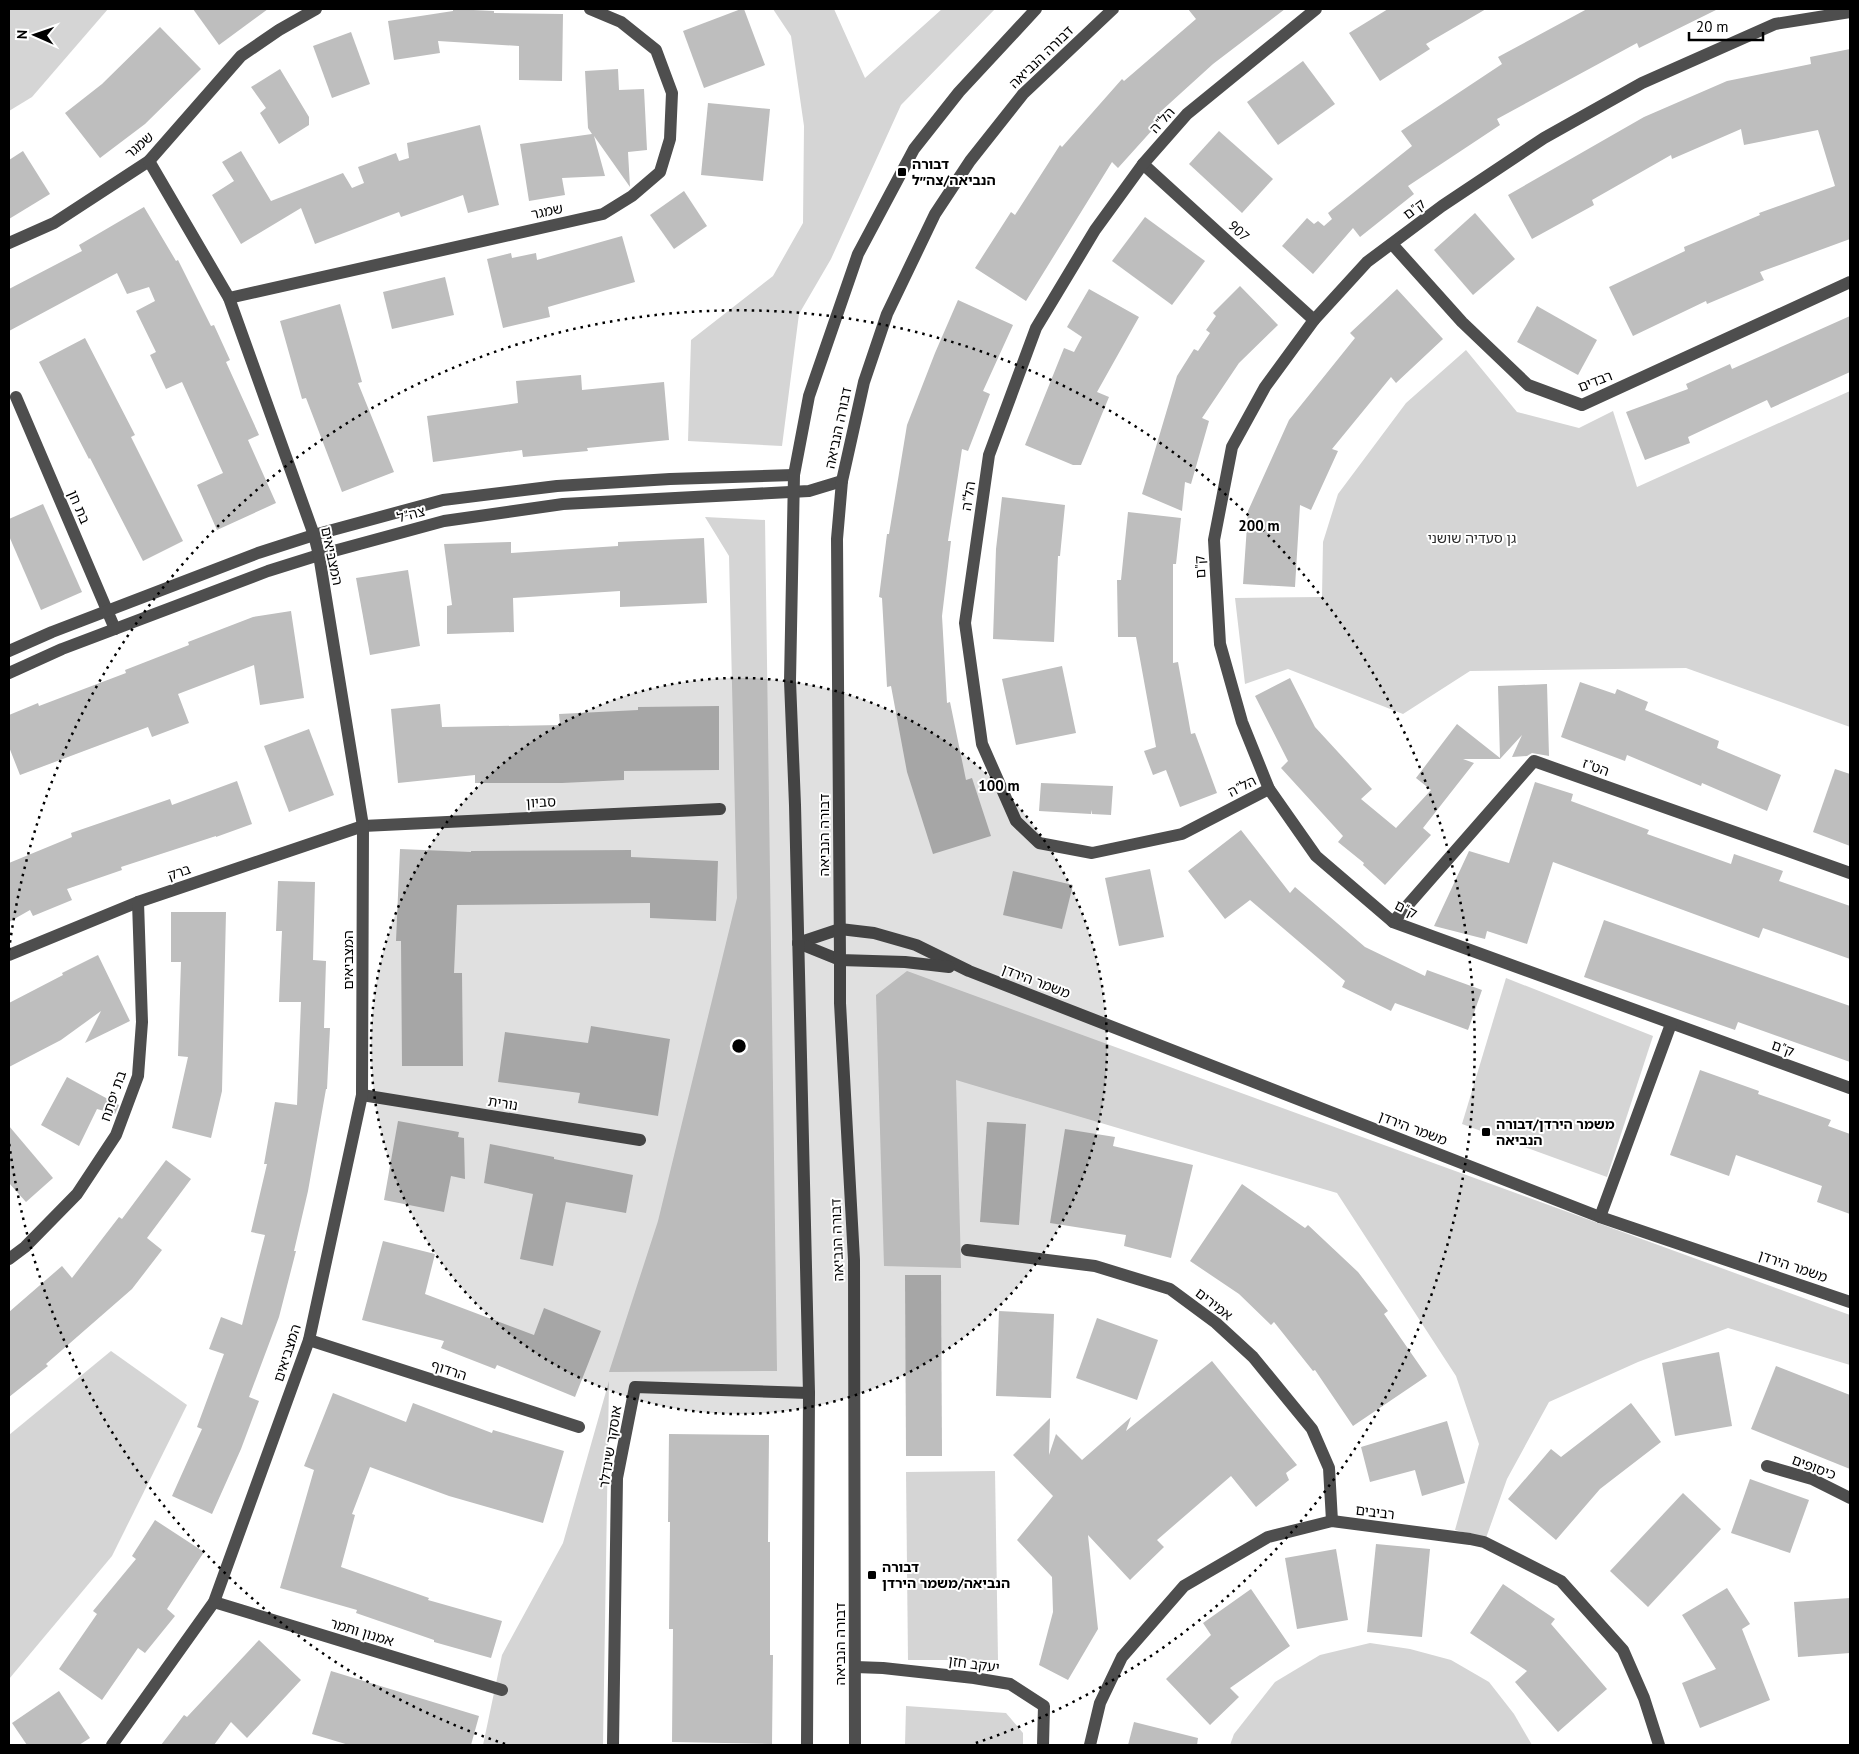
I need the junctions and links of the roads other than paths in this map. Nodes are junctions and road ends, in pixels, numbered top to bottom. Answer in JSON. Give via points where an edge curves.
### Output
{"nodes":[{"id":1,"x":316,"y":9,"type":"edge"},
{"id":2,"x":590,"y":9,"type":"edge"},
{"id":3,"x":1036,"y":9,"type":"edge"},
{"id":4,"x":1113,"y":9,"type":"edge"},
{"id":5,"x":1316,"y":9,"type":"edge"},
{"id":6,"x":1850,"y":12,"type":"edge"},
{"id":7,"x":1796,"y":14,"type":"edge"},
{"id":8,"x":149,"y":160,"type":"junction"},
{"id":9,"x":1143,"y":164,"type":"junction"},
{"id":10,"x":9,"y":243,"type":"edge"},
{"id":11,"x":1392,"y":244,"type":"junction"},
{"id":12,"x":1850,"y":282,"type":"edge"},
{"id":13,"x":228,"y":298,"type":"junction"},
{"id":14,"x":1314,"y":320,"type":"junction"},
{"id":15,"x":16,"y":397,"type":"dead end"},
{"id":16,"x":794,"y":474,"type":"junction"},
{"id":17,"x":842,"y":481,"type":"junction"},
{"id":18,"x":792,"y":492,"type":"junction"},
{"id":19,"x":314,"y":535,"type":"junction"},
{"id":20,"x":319,"y":555,"type":"junction"},
{"id":21,"x":108,"y":610,"type":"junction"},
{"id":22,"x":115,"y":629,"type":"junction"},
{"id":23,"x":9,"y":651,"type":"edge"},
{"id":24,"x":9,"y":674,"type":"edge"},
{"id":25,"x":1269,"y":789,"type":"junction"},
{"id":26,"x":720,"y":809,"type":"dead end"},
{"id":27,"x":363,"y":826,"type":"junction"},
{"id":28,"x":1850,"y":873,"type":"edge"},
{"id":29,"x":138,"y":902,"type":"junction"},
{"id":30,"x":1393,"y":922,"type":"junction"},
{"id":31,"x":840,"y":929,"type":"junction"},
{"id":32,"x":798,"y":943,"type":"junction"},
{"id":33,"x":9,"y":955,"type":"edge"},
{"id":34,"x":840,"y":960,"type":"junction"},
{"id":35,"x":969,"y":971,"type":"junction"},
{"id":36,"x":1671,"y":1024,"type":"junction"},
{"id":37,"x":1850,"y":1088,"type":"edge"},
{"id":38,"x":362,"y":1095,"type":"junction"},
{"id":39,"x":640,"y":1140,"type":"dead end"},
{"id":40,"x":1600,"y":1217,"type":"junction"},
{"id":41,"x":967,"y":1250,"type":"dead end"},
{"id":42,"x":9,"y":1259,"type":"edge"},
{"id":43,"x":1850,"y":1302,"type":"edge"},
{"id":44,"x":309,"y":1340,"type":"junction"},
{"id":45,"x":809,"y":1392,"type":"junction"},
{"id":46,"x":579,"y":1427,"type":"dead end"},
{"id":47,"x":1767,"y":1466,"type":"dead end"},
{"id":48,"x":1850,"y":1498,"type":"edge"},
{"id":49,"x":1332,"y":1521,"type":"junction"},
{"id":50,"x":214,"y":1602,"type":"junction"},
{"id":51,"x":856,"y":1667,"type":"junction"},
{"id":52,"x":502,"y":1690,"type":"dead end"},
{"id":53,"x":112,"y":1745,"type":"edge"},
{"id":54,"x":613,"y":1745,"type":"edge"},
{"id":55,"x":807,"y":1745,"type":"edge"},
{"id":56,"x":855,"y":1745,"type":"edge"},
{"id":57,"x":1043,"y":1745,"type":"edge"},
{"id":58,"x":1090,"y":1745,"type":"edge"},
{"id":59,"x":1658,"y":1745,"type":"edge"}],
"edges":[{"from":1,"to":8,"type":"street","name":"שמגר","via":[[242,56]]},
{"from":2,"to":13,"type":"street","name":"שמגר","via":[[622,22],[656,50],[672,93],[670,140],[660,172],[632,196],[603,214]]},
{"from":3,"to":16,"type":"street","name":"דבורה הנביאה","via":[[960,92],[914,149],[858,254],[809,396]]},
{"from":4,"to":17,"type":"street","name":"דבורה הנביאה","via":[[1023,94],[970,161],[935,214],[887,314],[875,348]]},
{"from":5,"to":9,"type":"street","name":"הל\"ה","via":[[1187,114]]},
{"from":6,"to":7,"type":"street","name":"ק\"ם"},
{"from":7,"to":11,"type":"street","name":"ק\"ם","via":[[1642,83],[1544,138],[1442,206]]},
{"from":8,"to":10,"type":"street","name":"שמגר","via":[[54,222]]},
{"from":8,"to":13,"type":"street","name":"המצביאים"},
{"from":9,"to":14,"type":"street","name":"907"},
{"from":9,"to":25,"type":"street","name":"הל\"ה","via":[[1095,230],[1036,328],[989,455],[965,623],[982,744],[1016,821],[1039,843],[1092,853],[1182,834]]},
{"from":11,"to":12,"type":"street","name":"רבדים","via":[[1462,322],[1528,385],[1582,405]]},
{"from":11,"to":14,"type":"street","name":"ק\"ם","via":[[1367,262]]},
{"from":13,"to":19,"type":"street","name":"המצביאים"},
{"from":14,"to":25,"type":"street","name":"ק\"ם","via":[[1265,387],[1232,447],[1214,540],[1220,644],[1242,722]]},
{"from":15,"to":21,"type":"street","name":"בת חן"},
{"from":16,"to":18,"type":"street","name":"דבורה הנביאה"},
{"from":16,"to":19,"type":"street","name":"צה\"ל","via":[[557,486],[443,500]]},
{"from":17,"to":18,"type":"street","name":"צה\"ל","via":[[819,490]]},
{"from":17,"to":31,"type":"street","name":"דבורה הנביאה","via":[[837,539]]},
{"from":18,"to":20,"type":"street","name":"צה\"ל","via":[[563,504],[444,521]]},
{"from":18,"to":32,"type":"street","name":"דבורה הנביאה","via":[[790,681]]},
{"from":19,"to":20,"type":"street","name":"המצביאים"},
{"from":19,"to":21,"type":"street","name":"צה\"ל"},
{"from":20,"to":22,"type":"street","name":"צה\"ל"},
{"from":20,"to":27,"type":"street","name":"המצביאים"},
{"from":21,"to":22,"type":"street","name":"בת חן"},
{"from":21,"to":23,"type":"street","name":"צה\"ל"},
{"from":22,"to":24,"type":"street","name":"צה\"ל"},
{"from":25,"to":30,"type":"street","name":"ק\"ם","via":[[1316,856]]},
{"from":26,"to":27,"type":"street","name":"סביון"},
{"from":27,"to":29,"type":"street","name":"ברק"},
{"from":27,"to":38,"type":"street","name":"המצביאים"},
{"from":28,"to":30,"type":"street","name":"הט\"ז","via":[[1534,761]]},
{"from":29,"to":33,"type":"street","name":"ברק"},
{"from":29,"to":42,"type":"street","name":"בת יפתח","via":[[142,1022],[138,1076],[116,1135],[77,1194]]},
{"from":30,"to":36,"type":"street","name":"ק\"ם"},
{"from":31,"to":32,"type":"street","name":"משמר הירדן"},
{"from":31,"to":34,"type":"street","name":"דבורה הנביאה"},
{"from":31,"to":35,"type":"street","name":"משמר הירדן","via":[[874,933],[916,945]]},
{"from":32,"to":34,"type":"street","name":"משמר הירדן"},
{"from":32,"to":45,"type":"street","name":"דבורה הנביאה"},
{"from":34,"to":35,"type":"street","name":"משמר הירדן","via":[[938,964]]},
{"from":34,"to":51,"type":"street","name":"דבורה הנביאה","via":[[854,1260]]},
{"from":35,"to":40,"type":"street","name":"משמר הירדן"},
{"from":36,"to":37,"type":"street","name":"ק\"ם"},
{"from":36,"to":40,"type":"street"},
{"from":38,"to":39,"type":"street","name":"נורית"},
{"from":38,"to":44,"type":"street","name":"המצביאים"},
{"from":40,"to":43,"type":"street","name":"משמר הירדן"},
{"from":41,"to":49,"type":"street","name":"אמירים","via":[[1095,1266],[1170,1289],[1216,1323],[1253,1357],[1312,1428],[1329,1468]]},
{"from":44,"to":46,"type":"street","name":"הרדוף"},
{"from":44,"to":50,"type":"street","name":"המצביאים"},
{"from":45,"to":54,"type":"street","name":"אוסקר שינדלר","via":[[636,1387],[617,1478]]},
{"from":45,"to":55,"type":"street","name":"דבורה הנביאה"},
{"from":47,"to":48,"type":"street","name":"כיסופים","via":[[1812,1479]]},
{"from":49,"to":58,"type":"street","name":"רביבים","via":[[1268,1537],[1184,1586],[1122,1657],[1100,1703]]},
{"from":49,"to":59,"type":"street","name":"רביבים","via":[[1484,1542],[1561,1581],[1623,1650],[1644,1698]]},
{"from":50,"to":52,"type":"street","name":"אמנון ותמר"},
{"from":50,"to":53,"type":"street","name":"המצביאים"},
{"from":51,"to":56,"type":"street","name":"דבורה הנביאה"},
{"from":51,"to":57,"type":"street","name":"יעקב חזן","via":[[1010,1684],[1044,1706]]}]}
